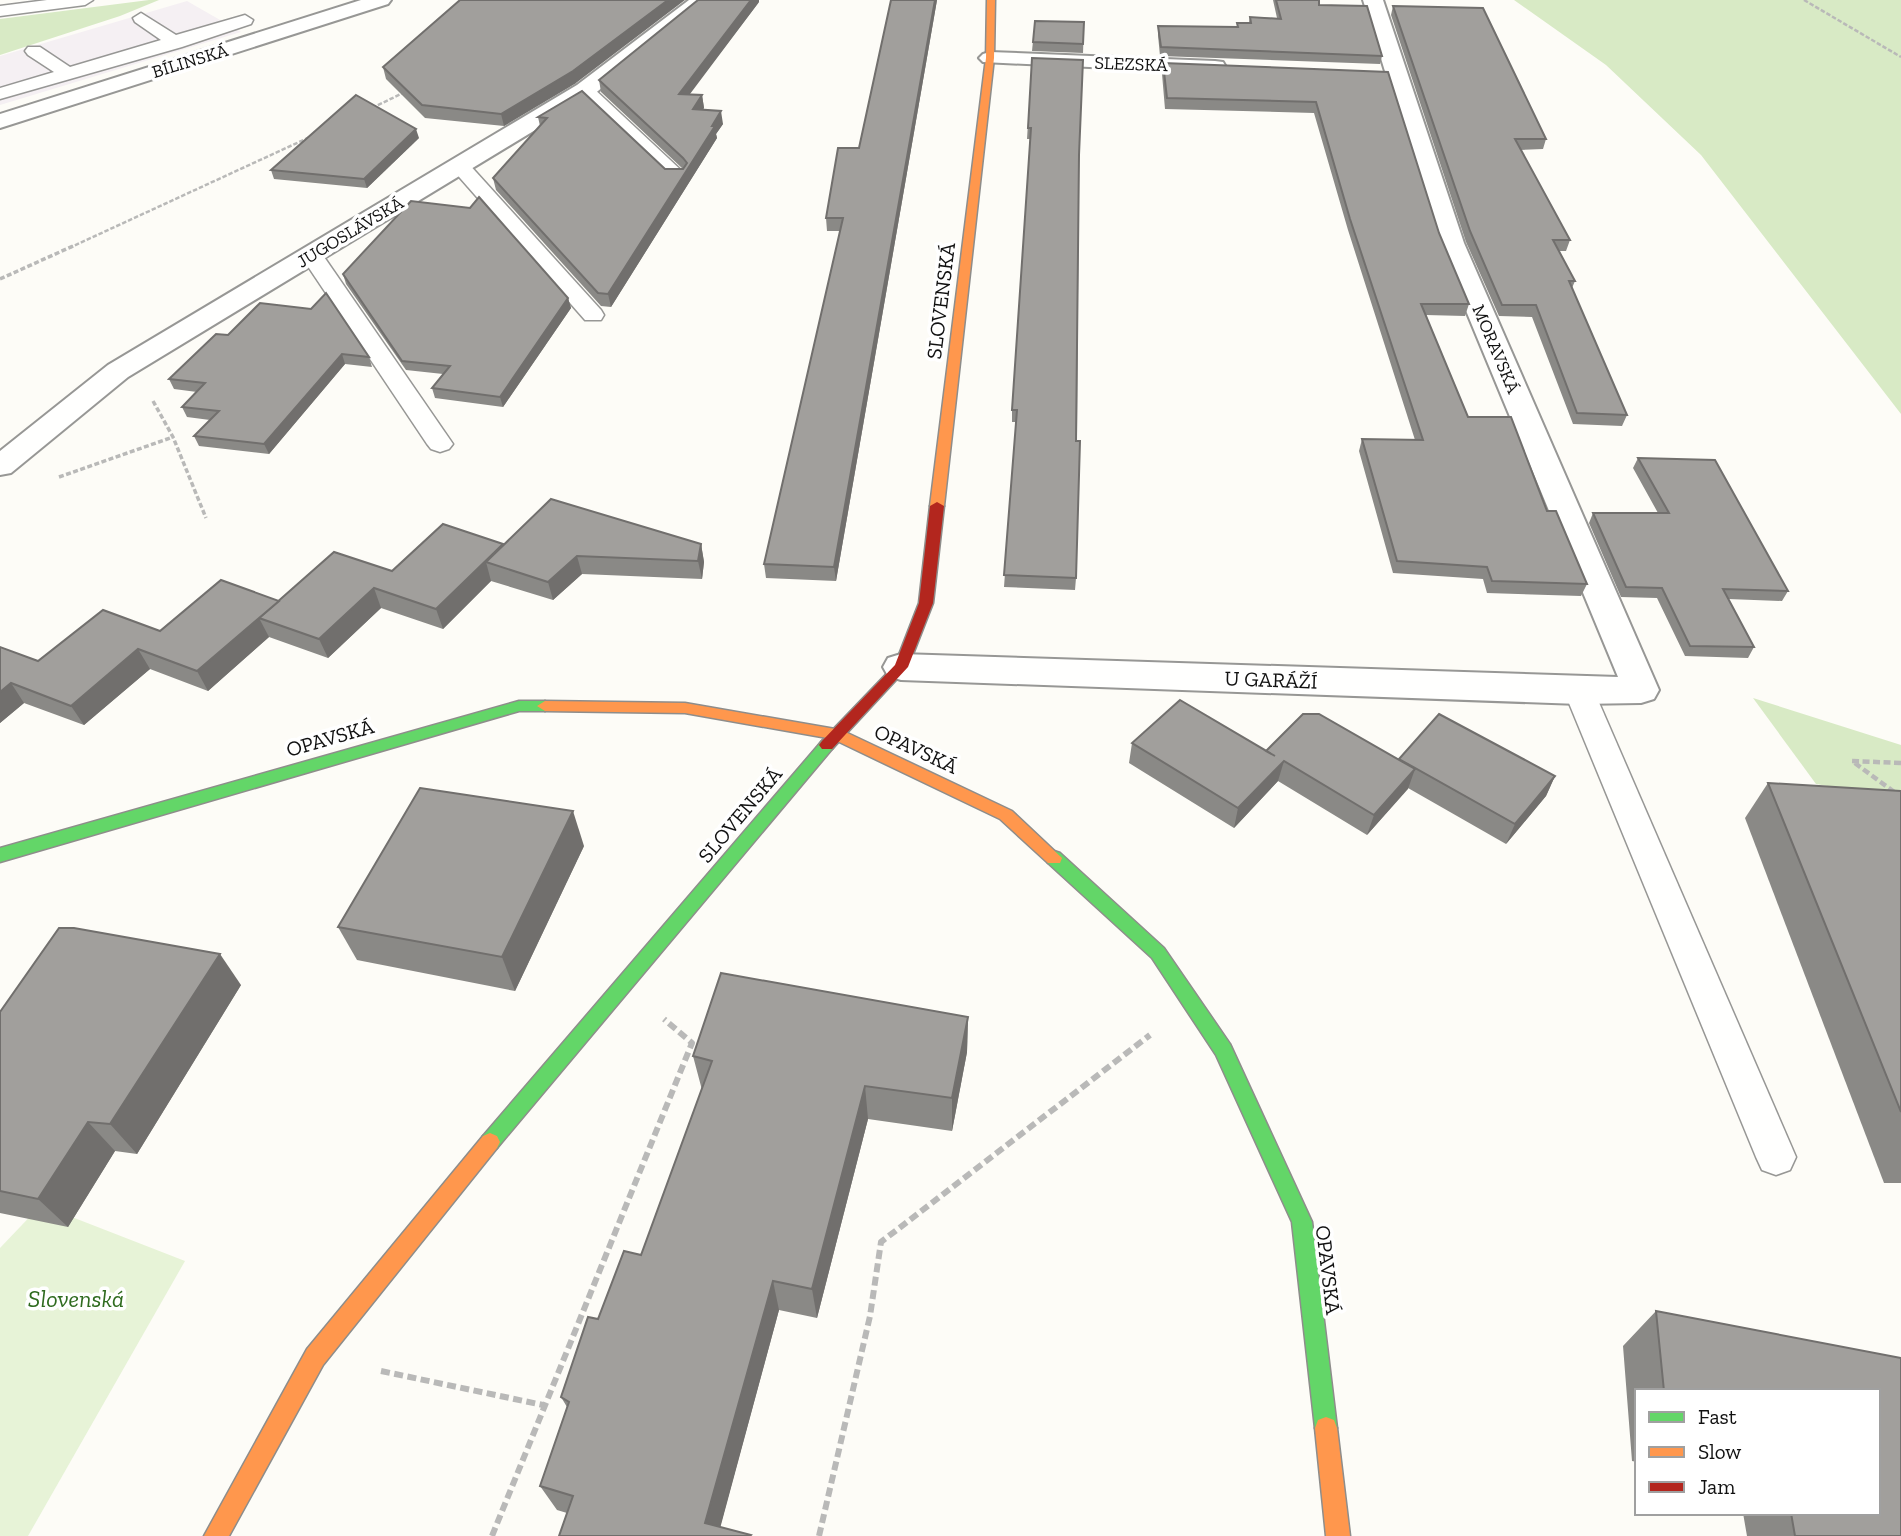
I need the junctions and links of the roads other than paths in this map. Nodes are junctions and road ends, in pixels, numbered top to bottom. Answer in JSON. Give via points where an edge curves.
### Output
{"nodes":[{"id":1,"x":85,"y":0,"type":"edge"},
{"id":2,"x":243,"y":0,"type":"edge"},
{"id":3,"x":381,"y":0,"type":"edge"},
{"id":4,"x":701,"y":0,"type":"edge"},
{"id":5,"x":990,"y":0,"type":"edge"},
{"id":6,"x":1373,"y":0,"type":"edge"},
{"id":7,"x":0,"y":11,"type":"edge"},
{"id":8,"x":141,"y":18,"type":"dead end"},
{"id":9,"x":245,"y":20,"type":"junction"},
{"id":10,"x":271,"y":36,"type":"junction"},
{"id":11,"x":176,"y":43,"type":"junction"},
{"id":12,"x":34,"y":51,"type":"dead end"},
{"id":13,"x":990,"y":58,"type":"junction"},
{"id":14,"x":1235,"y":68,"type":"edge"},
{"id":15,"x":68,"y":74,"type":"junction"},
{"id":16,"x":585,"y":90,"type":"junction"},
{"id":17,"x":0,"y":94,"type":"edge"},
{"id":18,"x":0,"y":121,"type":"edge"},
{"id":19,"x":460,"y":166,"type":"junction"},
{"id":20,"x":676,"y":176,"type":"edge"},
{"id":21,"x":312,"y":256,"type":"junction"},
{"id":22,"x":593,"y":315,"type":"dead end"},
{"id":23,"x":440,"y":444,"type":"dead end"},
{"id":24,"x":0,"y":466,"type":"edge"},
{"id":25,"x":901,"y":667,"type":"junction"},
{"id":26,"x":1579,"y":691,"type":"junction"},
{"id":27,"x":1641,"y":691,"type":"joint"},
{"id":28,"x":836,"y":734,"type":"junction"},
{"id":29,"x":0,"y":855,"type":"edge"},
{"id":30,"x":1776,"y":1157,"type":"dead end"},
{"id":31,"x":216,"y":1536,"type":"edge"},
{"id":32,"x":1338,"y":1536,"type":"edge"}],
"edges":[{"from":1,"to":7,"type":"lane"},
{"from":2,"to":9,"type":"lane","via":[[238,10]]},
{"from":3,"to":10,"type":"street","name":"BÍLINSKÁ"},
{"from":4,"to":16,"type":"street","name":"JUGOSLÁVSKÁ"},
{"from":5,"to":13,"type":"street","name":"SLOVENSKÁ"},
{"from":6,"to":27,"type":"street","name":"MORAVSKÁ","via":[[1384,74]]},
{"from":8,"to":11,"type":"lane"},
{"from":9,"to":10,"type":"lane"},
{"from":9,"to":11,"type":"lane"},
{"from":10,"to":18,"type":"street","name":"BÍLINSKÁ"},
{"from":11,"to":15,"type":"lane"},
{"from":12,"to":15,"type":"lane"},
{"from":13,"to":14,"type":"street","name":"SLEZSKÁ"},
{"from":13,"to":25,"type":"street","name":"SLOVENSKÁ","via":[[926,603]]},
{"from":15,"to":17,"type":"lane"},
{"from":16,"to":19,"type":"street","name":"JUGOSLÁVSKÁ"},
{"from":16,"to":20,"type":"lane"},
{"from":19,"to":21,"type":"street","name":"JUGOSLÁVSKÁ"},
{"from":19,"to":22,"type":"lane"},
{"from":21,"to":23,"type":"lane"},
{"from":21,"to":24,"type":"street","name":"JUGOSLÁVSKÁ","via":[[118,371]]},
{"from":25,"to":26,"type":"street","name":"U GARÁŽÍ"},
{"from":25,"to":28,"type":"street","name":"SLOVENSKÁ"},
{"from":26,"to":27,"type":"street","name":"U GARÁŽÍ"},
{"from":26,"to":30,"type":"lane"},
{"from":28,"to":29,"type":"street","name":"OPAVSKÁ","via":[[685,708],[519,706]]},
{"from":28,"to":31,"type":"street","name":"SLOVENSKÁ","via":[[315,1357]]},
{"from":28,"to":32,"type":"street","name":"OPAVSKÁ","via":[[1006,815],[1158,953],[1193,1002],[1223,1050],[1302,1222]]}]}
